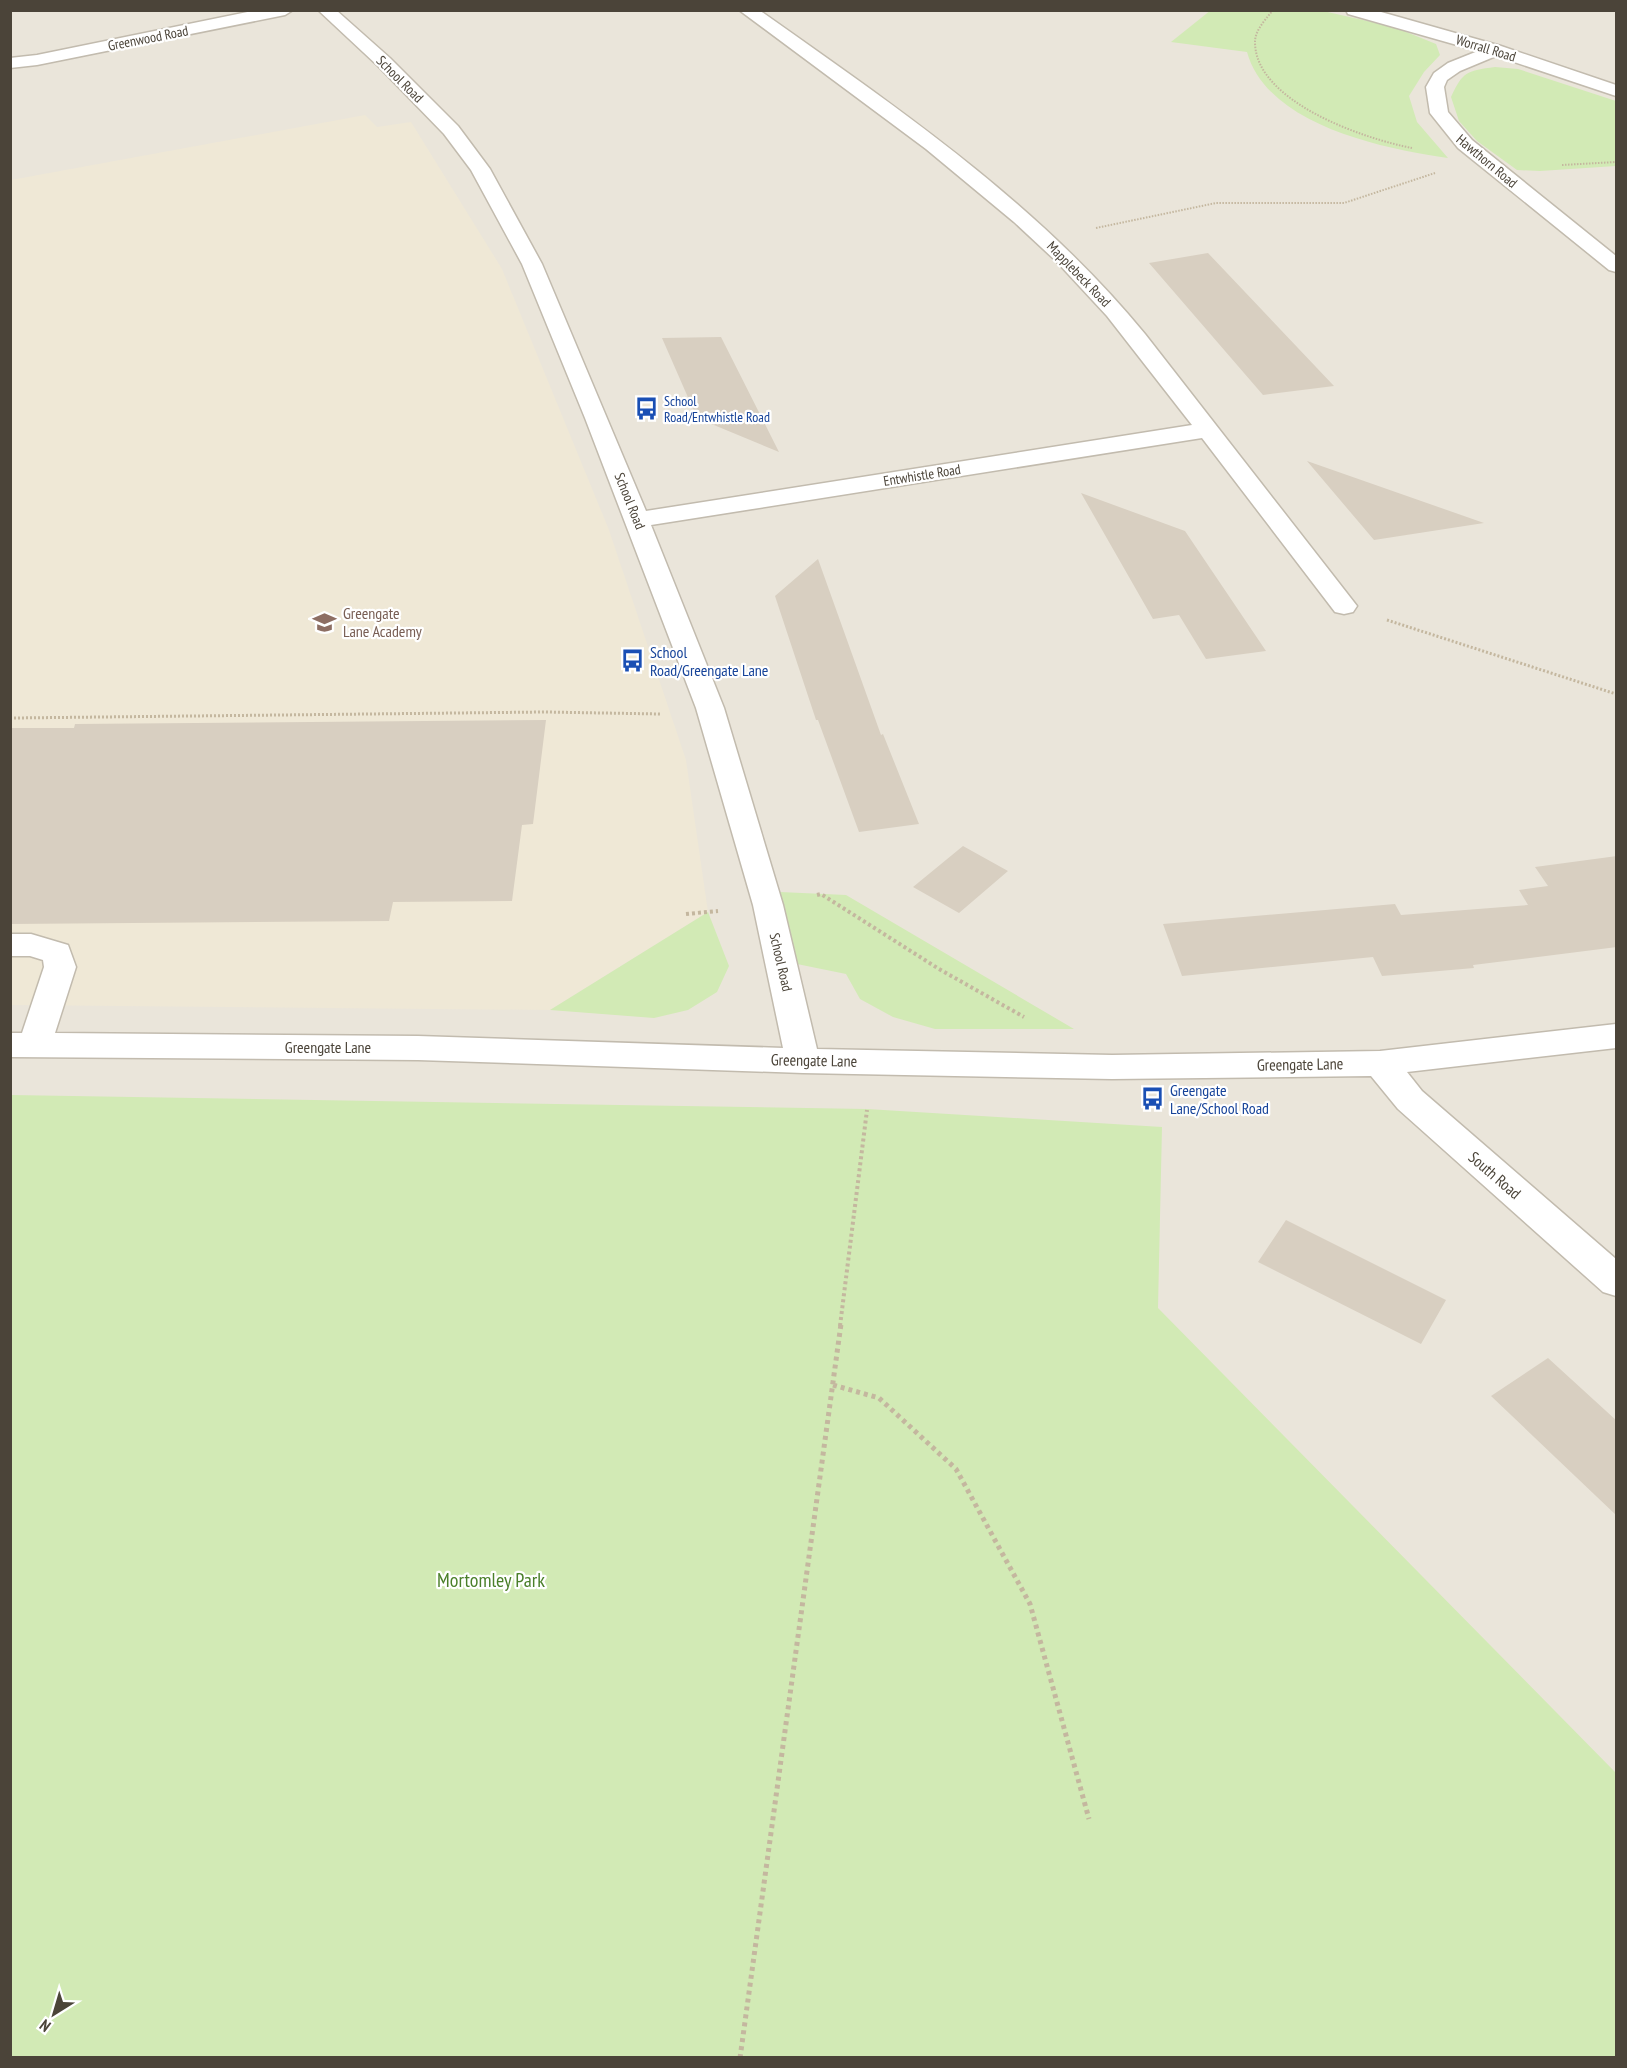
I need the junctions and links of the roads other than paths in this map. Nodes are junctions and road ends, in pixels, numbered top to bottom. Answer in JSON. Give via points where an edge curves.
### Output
{"nodes":[{"id":1,"x":285,"y":10,"type":"edge"},
{"id":2,"x":326,"y":10,"type":"edge"},
{"id":3,"x":747,"y":10,"type":"edge"},
{"id":4,"x":1354,"y":10,"type":"edge"},
{"id":5,"x":1495,"y":50,"type":"junction"},
{"id":6,"x":10,"y":63,"type":"edge"},
{"id":7,"x":1617,"y":91,"type":"edge"},
{"id":8,"x":1617,"y":266,"type":"edge"},
{"id":9,"x":1207,"y":430,"type":"junction"},
{"id":10,"x":638,"y":520,"type":"junction"},
{"id":11,"x":1344,"y":606,"type":"road end"},
{"id":12,"x":10,"y":945,"type":"edge"},
{"id":13,"x":1617,"y":1036,"type":"edge"},
{"id":14,"x":23,"y":1045,"type":"edge"},
{"id":15,"x":804,"y":1061,"type":"junction"},
{"id":16,"x":1380,"y":1063,"type":"junction"},
{"id":17,"x":1617,"y":1281,"type":"edge"}],
"edges":[{"from":1,"to":6,"type":"street","name":"Greenwood Road"},
{"from":2,"to":10,"type":"street","name":"School Road","via":[[451,130],[480,169],[532,264]]},
{"from":3,"to":9,"type":"street","name":"Mapplebeck Road","via":[[862,92],[998,197],[1044,238],[1104,299]]},
{"from":4,"to":5,"type":"street","name":"Worrall Road"},
{"from":5,"to":7,"type":"street","name":"Worrall Road"},
{"from":5,"to":8,"type":"street","name":"Hawthorn Road","via":[[1440,77],[1435,87],[1439,113],[1481,158]]},
{"from":9,"to":10,"type":"street","name":"Entwhistle Road"},
{"from":9,"to":11,"type":"street","name":"Mapplebeck Road"},
{"from":10,"to":15,"type":"street","name":"School Road","via":[[710,708],[768,905]]},
{"from":12,"to":14,"type":"street","via":[[31,945],[57,953],[60,967]]},
{"from":13,"to":16,"type":"street","name":"Greengate Lane"},
{"from":14,"to":15,"type":"street","name":"Greengate Lane","via":[[418,1048]]},
{"from":15,"to":16,"type":"street","name":"Greengate Lane","via":[[1112,1067]]},
{"from":16,"to":17,"type":"street","name":"South Road","via":[[1410,1100]]}]}
